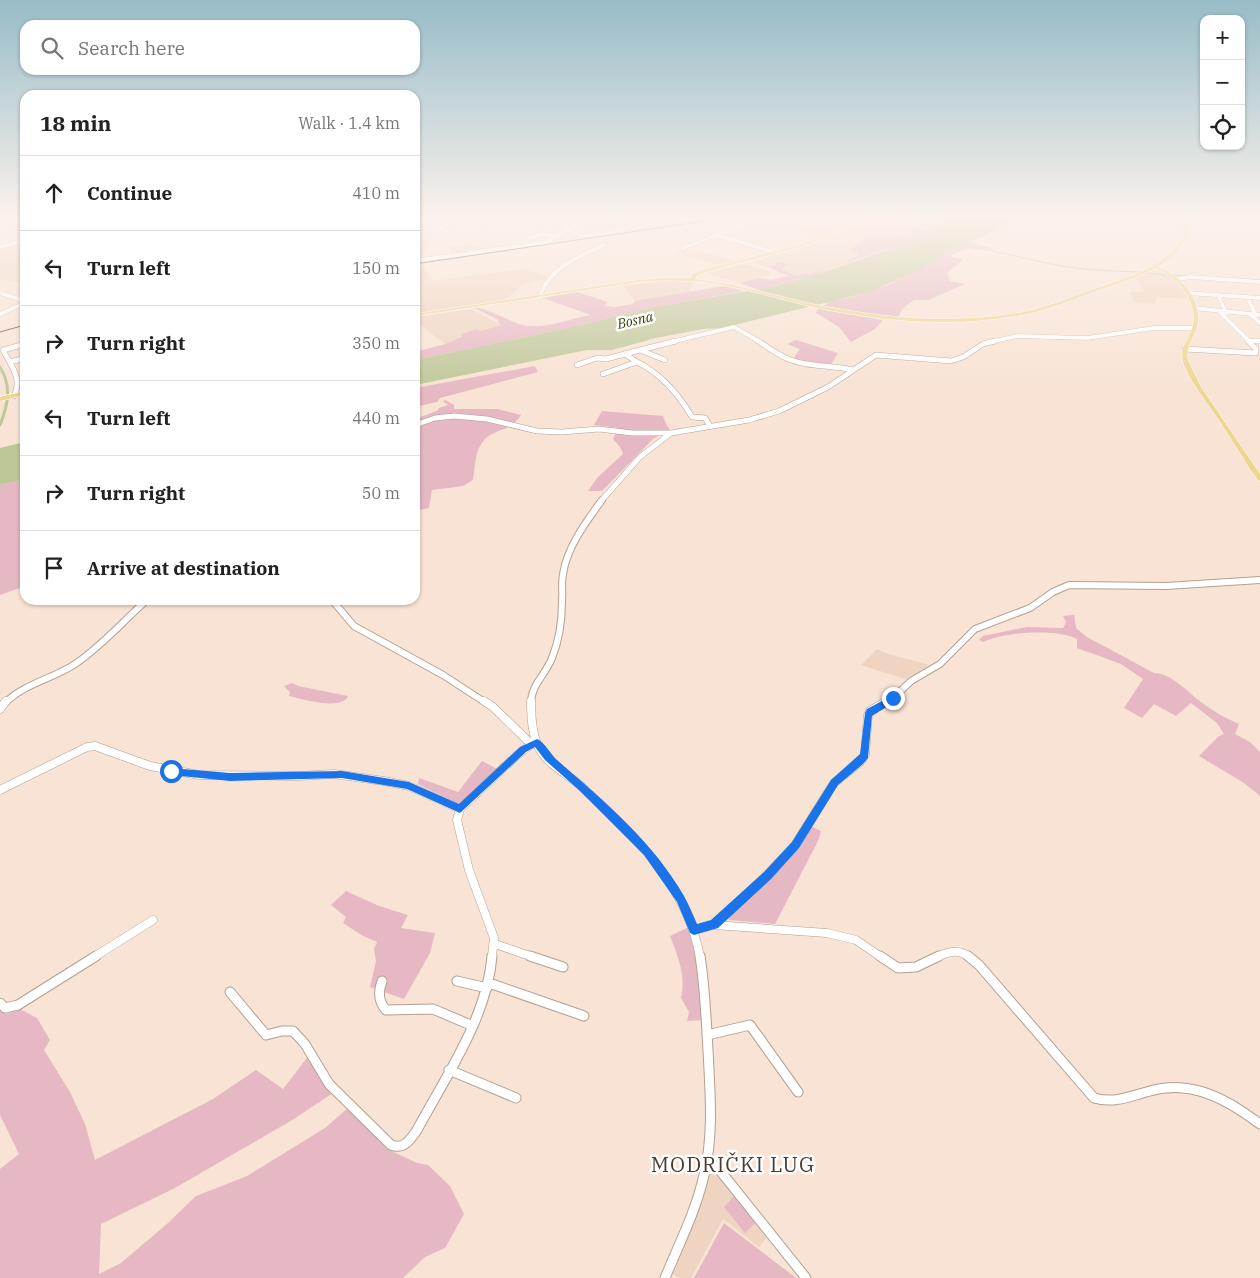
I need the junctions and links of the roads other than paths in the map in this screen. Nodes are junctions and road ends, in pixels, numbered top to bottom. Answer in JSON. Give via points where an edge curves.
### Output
{"nodes":[{"id":1,"x":554,"y":276,"type":"edge"},
{"id":2,"x":697,"y":276,"type":"joint"},
{"id":3,"x":1134,"y":276,"type":"edge"},
{"id":4,"x":1173,"y":276,"type":"edge"},
{"id":5,"x":1177,"y":278,"type":"junction"},
{"id":6,"x":1260,"y":282,"type":"edge"},
{"id":7,"x":0,"y":293,"type":"edge"},
{"id":8,"x":1187,"y":293,"type":"junction"},
{"id":9,"x":1218,"y":295,"type":"junction"},
{"id":10,"x":540,"y":297,"type":"junction"},
{"id":11,"x":1248,"y":297,"type":"junction"},
{"id":12,"x":1260,"y":298,"type":"edge"},
{"id":13,"x":20,"y":300,"type":"edge"},
{"id":14,"x":20,"y":304,"type":"edge"},
{"id":15,"x":1194,"y":308,"type":"junction"},
{"id":16,"x":1220,"y":312,"type":"junction"},
{"id":17,"x":1,"y":313,"type":"edge"},
{"id":18,"x":1226,"y":313,"type":"junction"},
{"id":19,"x":420,"y":314,"type":"edge"},
{"id":20,"x":1256,"y":315,"type":"edge"},
{"id":21,"x":1260,"y":324,"type":"edge"},
{"id":22,"x":1195,"y":328,"type":"junction"},
{"id":23,"x":1248,"y":341,"type":"junction"},
{"id":24,"x":1260,"y":341,"type":"edge"},
{"id":25,"x":20,"y":345,"type":"edge"},
{"id":26,"x":1185,"y":349,"type":"junction"},
{"id":27,"x":1258,"y":349,"type":"edge"},
{"id":28,"x":640,"y":350,"type":"junction"},
{"id":29,"x":625,"y":354,"type":"junction"},
{"id":30,"x":20,"y":359,"type":"edge"},
{"id":31,"x":664,"y":360,"type":"dead end"},
{"id":32,"x":10,"y":362,"type":"junction"},
{"id":33,"x":637,"y":362,"type":"junction"},
{"id":34,"x":577,"y":365,"type":"dead end"},
{"id":35,"x":853,"y":370,"type":"junction"},
{"id":36,"x":603,"y":374,"type":"dead end"},
{"id":37,"x":20,"y":394,"type":"edge"},
{"id":38,"x":12,"y":396,"type":"junction"},
{"id":39,"x":1,"y":399,"type":"edge"},
{"id":40,"x":420,"y":423,"type":"edge"},
{"id":41,"x":710,"y":426,"type":"junction"},
{"id":42,"x":671,"y":433,"type":"junction"},
{"id":43,"x":1260,"y":479,"type":"edge"},
{"id":44,"x":1260,"y":580,"type":"edge"},
{"id":45,"x":141,"y":605,"type":"edge"},
{"id":46,"x":336,"y":605,"type":"edge"},
{"id":47,"x":0,"y":709,"type":"edge"},
{"id":48,"x":534,"y":743,"type":"junction"},
{"id":49,"x":0,"y":790,"type":"edge"},
{"id":50,"x":460,"y":809,"type":"junction"},
{"id":51,"x":153,"y":920,"type":"dead end"},
{"id":52,"x":714,"y":924,"type":"junction"},
{"id":53,"x":694,"y":930,"type":"junction"},
{"id":54,"x":495,"y":944,"type":"junction"},
{"id":55,"x":563,"y":967,"type":"dead end"},
{"id":56,"x":382,"y":981,"type":"dead end"},
{"id":57,"x":457,"y":981,"type":"dead end"},
{"id":58,"x":488,"y":985,"type":"junction"},
{"id":59,"x":230,"y":992,"type":"dead end"},
{"id":60,"x":0,"y":1003,"type":"edge"},
{"id":61,"x":584,"y":1016,"type":"dead end"},
{"id":62,"x":473,"y":1026,"type":"junction"},
{"id":63,"x":707,"y":1035,"type":"junction"},
{"id":64,"x":449,"y":1070,"type":"junction"},
{"id":65,"x":798,"y":1092,"type":"dead end"},
{"id":66,"x":516,"y":1098,"type":"dead end"},
{"id":67,"x":1260,"y":1124,"type":"edge"},
{"id":68,"x":707,"y":1160,"type":"junction"},
{"id":69,"x":665,"y":1278,"type":"edge"},
{"id":70,"x":806,"y":1278,"type":"edge"}],
"edges":[{"from":1,"to":10,"type":"street","via":[[546,283]]},
{"from":2,"to":3,"type":"main road","via":[[813,306],[888,318],[941,320],[1028,312]]},
{"from":2,"to":10,"type":"main road","via":[[648,280]]},
{"from":4,"to":5,"type":"main road"},
{"from":5,"to":6,"type":"street"},
{"from":5,"to":8,"type":"main road"},
{"from":7,"to":13,"type":"street"},
{"from":8,"to":9,"type":"street"},
{"from":8,"to":15,"type":"main road"},
{"from":9,"to":11,"type":"street"},
{"from":9,"to":18,"type":"street"},
{"from":10,"to":19,"type":"main road"},
{"from":11,"to":12,"type":"street"},
{"from":11,"to":20,"type":"street"},
{"from":14,"to":17,"type":"street"},
{"from":15,"to":16,"type":"street"},
{"from":15,"to":22,"type":"main road"},
{"from":16,"to":18,"type":"street"},
{"from":16,"to":23,"type":"street"},
{"from":18,"to":20,"type":"street"},
{"from":20,"to":21,"type":"street"},
{"from":22,"to":26,"type":"main road"},
{"from":22,"to":35,"type":"street","via":[[1154,328],[1087,338],[1017,336],[983,344],[956,360],[880,354]]},
{"from":23,"to":24,"type":"street"},
{"from":23,"to":27,"type":"street"},
{"from":25,"to":32,"type":"street","via":[[3,350]]},
{"from":26,"to":27,"type":"street","via":[[1256,353]]},
{"from":26,"to":43,"type":"main road","via":[[1184,359],[1191,373]]},
{"from":28,"to":29,"type":"street"},
{"from":28,"to":31,"type":"street"},
{"from":28,"to":35,"type":"street","via":[[734,327],[786,358]]},
{"from":29,"to":33,"type":"street"},
{"from":29,"to":34,"type":"street"},
{"from":30,"to":32,"type":"street"},
{"from":32,"to":38,"type":"street","via":[[20,381]]},
{"from":33,"to":36,"type":"street"},
{"from":33,"to":41,"type":"street","via":[[648,368],[682,400],[692,417],[705,418]]},
{"from":35,"to":41,"type":"street","via":[[828,388],[779,411]]},
{"from":37,"to":38,"type":"main road"},
{"from":38,"to":39,"type":"main road"},
{"from":40,"to":42,"type":"street","via":[[462,414],[490,418],[511,426],[556,432],[596,429]]},
{"from":41,"to":42,"type":"street"},
{"from":42,"to":48,"type":"street","via":[[659,440],[602,498],[566,562],[561,614],[551,658],[531,696]]},
{"from":44,"to":52,"type":"street","via":[[1150,587],[1068,585],[1030,608],[975,628],[940,664],[870,712],[865,755],[860,762],[834,783],[795,845]]},
{"from":45,"to":47,"type":"street","via":[[82,659],[7,700]]},
{"from":46,"to":48,"type":"street","via":[[354,626],[493,707]]},
{"from":48,"to":50,"type":"street"},
{"from":48,"to":53,"type":"street","via":[[647,852],[681,899]]},
{"from":49,"to":50,"type":"street","via":[[95,746],[150,766],[199,775],[334,774],[384,781],[417,788]]},
{"from":50,"to":54,"type":"street","via":[[457,820]]},
{"from":51,"to":60,"type":"street","via":[[18,1005],[5,1008]]},
{"from":52,"to":53,"type":"street"},
{"from":52,"to":67,"type":"street","via":[[841,936],[856,940],[898,968],[916,967],[945,953],[960,952],[979,965],[1094,1098],[1115,1102],[1178,1086],[1223,1100]]},
{"from":53,"to":63,"type":"street","via":[[703,970]]},
{"from":54,"to":55,"type":"street"},
{"from":54,"to":58,"type":"street"},
{"from":56,"to":62,"type":"street","via":[[379,993],[384,1008],[433,1009]]},
{"from":57,"to":58,"type":"street"},
{"from":58,"to":61,"type":"street"},
{"from":58,"to":62,"type":"street"},
{"from":59,"to":64,"type":"street","via":[[266,1035],[293,1031],[305,1044],[329,1084],[394,1147],[402,1147],[409,1142]]},
{"from":62,"to":64,"type":"street"},
{"from":63,"to":65,"type":"street","via":[[750,1026]]},
{"from":63,"to":68,"type":"street","via":[[712,1106]]},
{"from":64,"to":66,"type":"street"},
{"from":68,"to":69,"type":"street","via":[[695,1208]]},
{"from":68,"to":70,"type":"street","via":[[718,1168]]}]}
